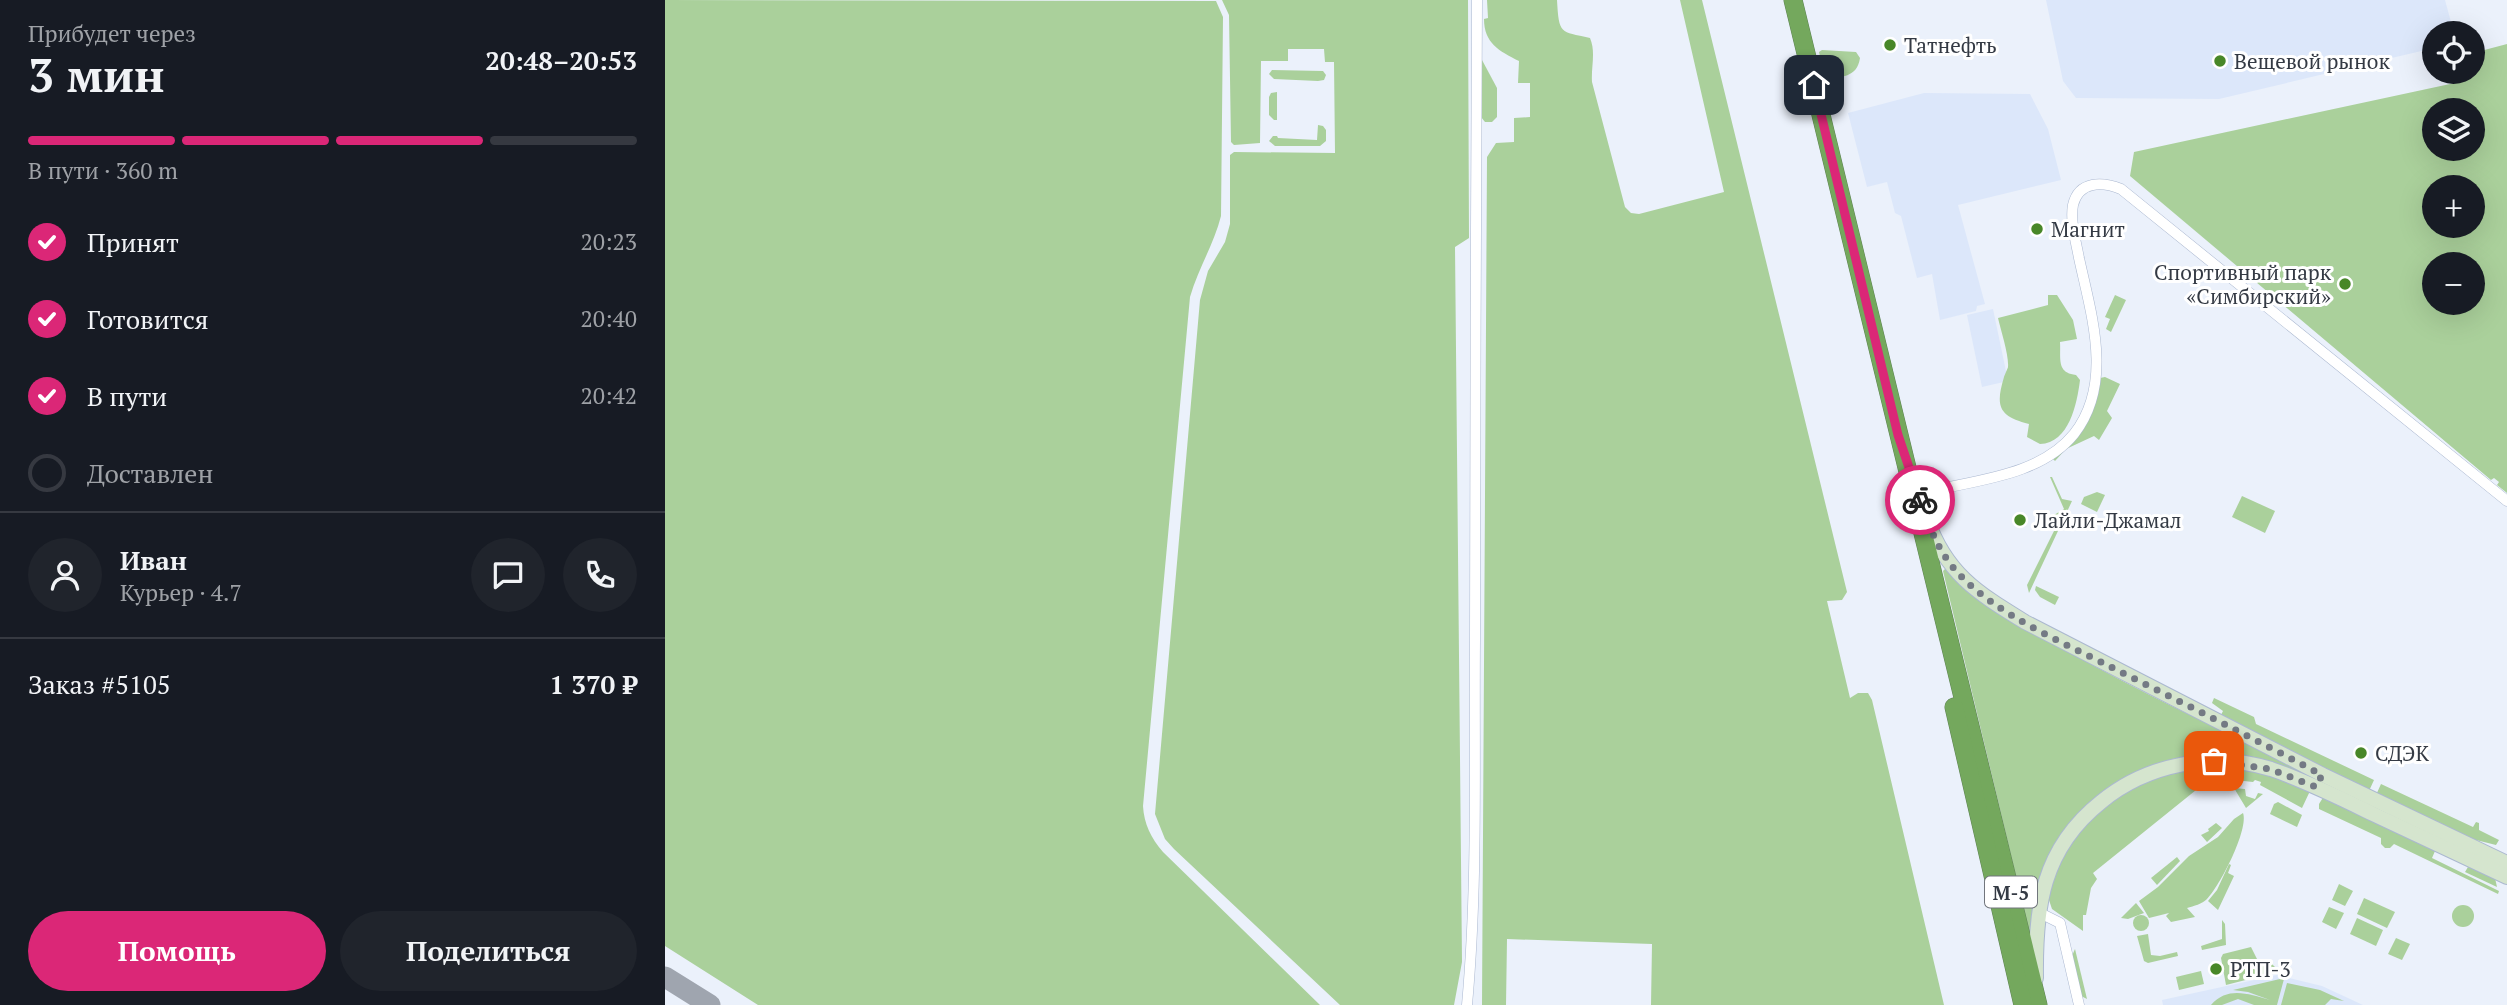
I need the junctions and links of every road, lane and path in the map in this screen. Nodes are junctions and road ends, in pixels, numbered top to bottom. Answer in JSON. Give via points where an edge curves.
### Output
{"nodes":[{"id":1,"x":1477,"y":0,"type":"edge"},
{"id":2,"x":1781,"y":0,"type":"edge"},
{"id":3,"x":1793,"y":0,"type":"edge"},
{"id":4,"x":1846,"y":245,"type":"junction"},
{"id":5,"x":1898,"y":435,"type":"junction"},
{"id":6,"x":1927,"y":492,"type":"dead end"},
{"id":7,"x":2507,"y":501,"type":"edge"},
{"id":8,"x":2319,"y":781,"type":"junction"},
{"id":9,"x":2485,"y":859,"type":"junction"},
{"id":10,"x":2507,"y":863,"type":"edge"},
{"id":11,"x":2507,"y":877,"type":"edge"},
{"id":12,"x":2038,"y":912,"type":"junction"},
{"id":13,"x":2032,"y":1003,"type":"edge"},
{"id":14,"x":1467,"y":1005,"type":"edge"},
{"id":15,"x":2079,"y":1005,"type":"edge"}],
"edges":[{"from":1,"to":14,"type":"street","via":[[1473,860]]},
{"from":2,"to":4,"type":"highway","number":"М-5"},
{"from":3,"to":4,"type":"highway","number":"М-5"},
{"from":4,"to":5,"type":"highway","number":"М-5"},
{"from":4,"to":13,"type":"highway","number":"М-5","via":[[1953,706]]},
{"from":5,"to":8,"type":"street","via":[[1935,544],[1973,588],[2025,622]]},
{"from":5,"to":13,"type":"highway","number":"М-5"},
{"from":6,"to":7,"type":"street","via":[[2031,465],[2074,434],[2089,406],[2097,368],[2073,205],[2087,186],[2104,183],[2121,189]]},
{"from":8,"to":9,"type":"street"},
{"from":8,"to":12,"type":"street","via":[[2231,762],[2193,763],[2148,774],[2109,795],[2078,824],[2055,858]]},
{"from":9,"to":10,"type":"street"},
{"from":9,"to":11,"type":"street"},
{"from":12,"to":13,"type":"street"},
{"from":12,"to":15,"type":"street","via":[[2060,923]]}]}
